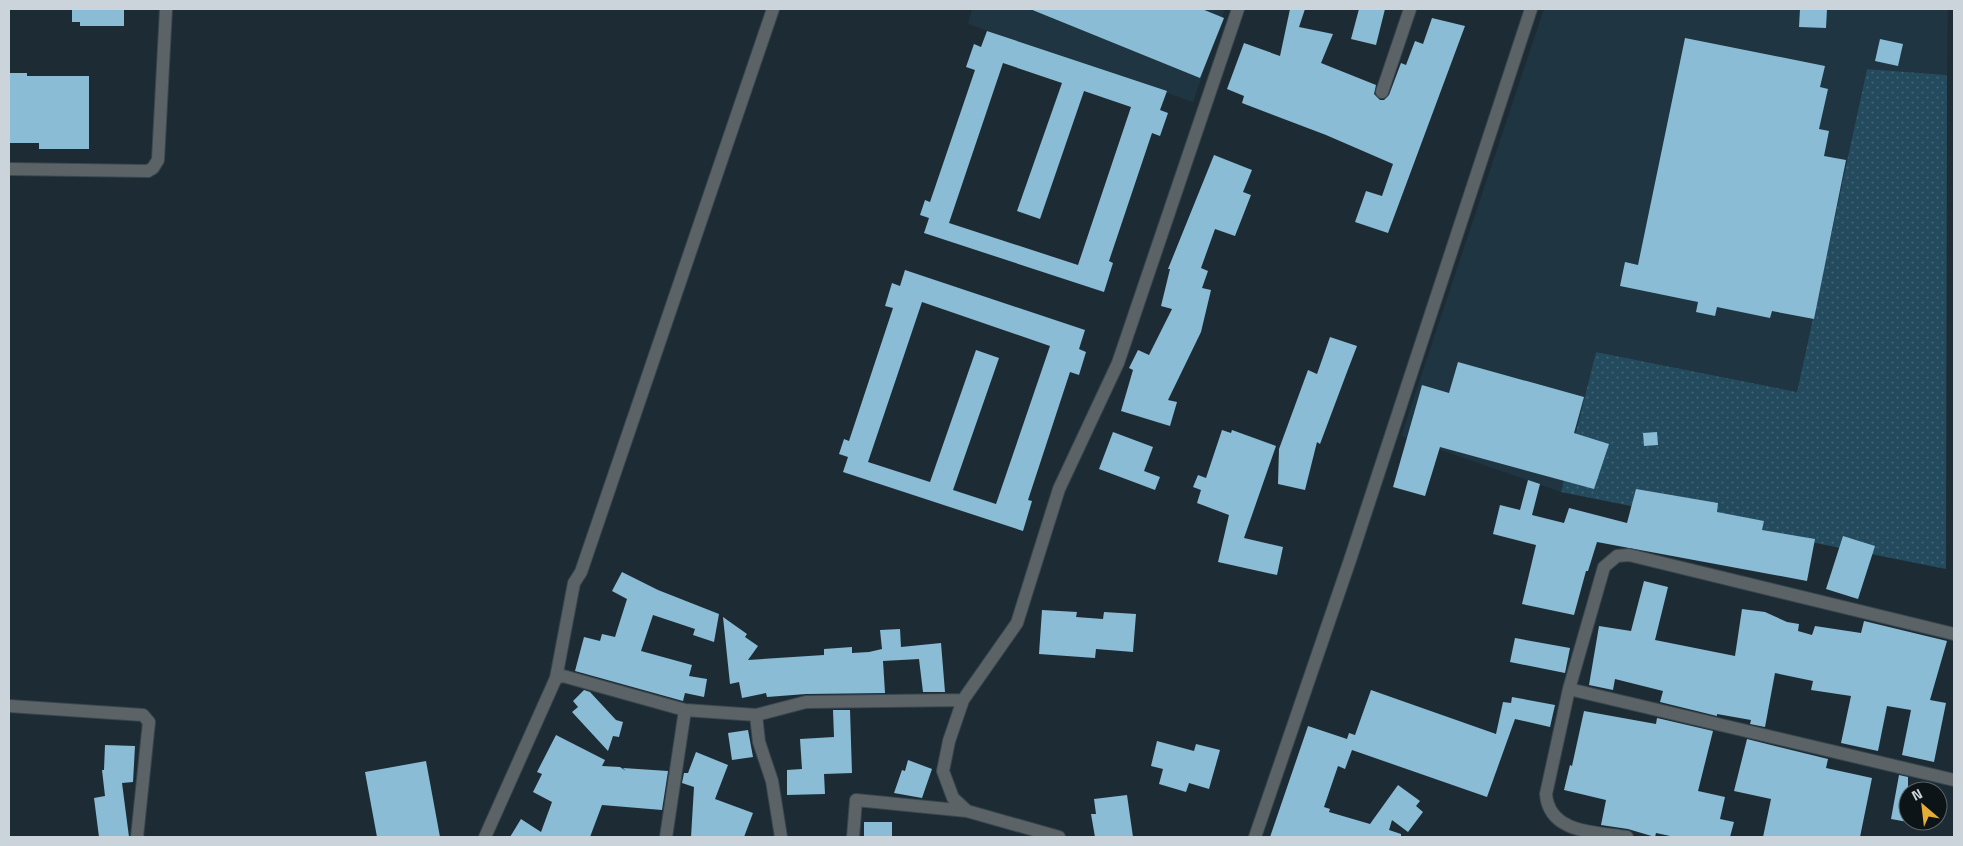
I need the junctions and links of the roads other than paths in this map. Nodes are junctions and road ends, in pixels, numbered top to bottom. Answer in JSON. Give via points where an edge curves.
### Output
{"nodes":[{"id":1,"x":166,"y":9,"type":"edge"},
{"id":2,"x":773,"y":9,"type":"edge"},
{"id":3,"x":1238,"y":9,"type":"edge"},
{"id":4,"x":1410,"y":9,"type":"edge"},
{"id":5,"x":1531,"y":9,"type":"edge"},
{"id":6,"x":1382,"y":92,"type":"dead end"},
{"id":7,"x":9,"y":169,"type":"edge"},
{"id":8,"x":1954,"y":634,"type":"edge"},
{"id":9,"x":556,"y":678,"type":"junction"},
{"id":10,"x":1569,"y":689,"type":"junction"},
{"id":11,"x":963,"y":700,"type":"junction"},
{"id":12,"x":9,"y":706,"type":"edge"},
{"id":13,"x":685,"y":710,"type":"junction"},
{"id":14,"x":756,"y":715,"type":"junction"},
{"id":15,"x":1954,"y":780,"type":"edge"},
{"id":16,"x":967,"y":811,"type":"junction"},
{"id":17,"x":137,"y":837,"type":"edge"},
{"id":18,"x":485,"y":837,"type":"edge"},
{"id":19,"x":666,"y":837,"type":"edge"},
{"id":20,"x":781,"y":837,"type":"edge"},
{"id":21,"x":852,"y":837,"type":"edge"},
{"id":22,"x":1059,"y":837,"type":"edge"},
{"id":23,"x":1255,"y":837,"type":"edge"},
{"id":24,"x":1627,"y":837,"type":"edge"}],
"edges":[{"from":1,"to":7,"type":"street","via":[[158,160],[153,168],[148,171]]},
{"from":2,"to":9,"type":"street","via":[[574,583]]},
{"from":3,"to":11,"type":"street","via":[[1118,363],[1060,488],[1017,623]]},
{"from":4,"to":6,"type":"street"},
{"from":5,"to":23,"type":"street","via":[[1350,560]]},
{"from":8,"to":10,"type":"street","via":[[1623,555],[1612,558],[1604,567]]},
{"from":9,"to":13,"type":"street","via":[[563,676]]},
{"from":9,"to":18,"type":"street"},
{"from":10,"to":15,"type":"street"},
{"from":10,"to":24,"type":"street","via":[[1546,794],[1550,812],[1570,827]]},
{"from":11,"to":14,"type":"street","via":[[806,702]]},
{"from":11,"to":16,"type":"street","via":[[943,771],[953,798]]},
{"from":12,"to":17,"type":"street","via":[[143,715],[146,718],[149,722]]},
{"from":13,"to":14,"type":"street"},
{"from":13,"to":19,"type":"street"},
{"from":14,"to":20,"type":"street"},
{"from":16,"to":21,"type":"street","via":[[856,800]]},
{"from":16,"to":22,"type":"street"}]}
